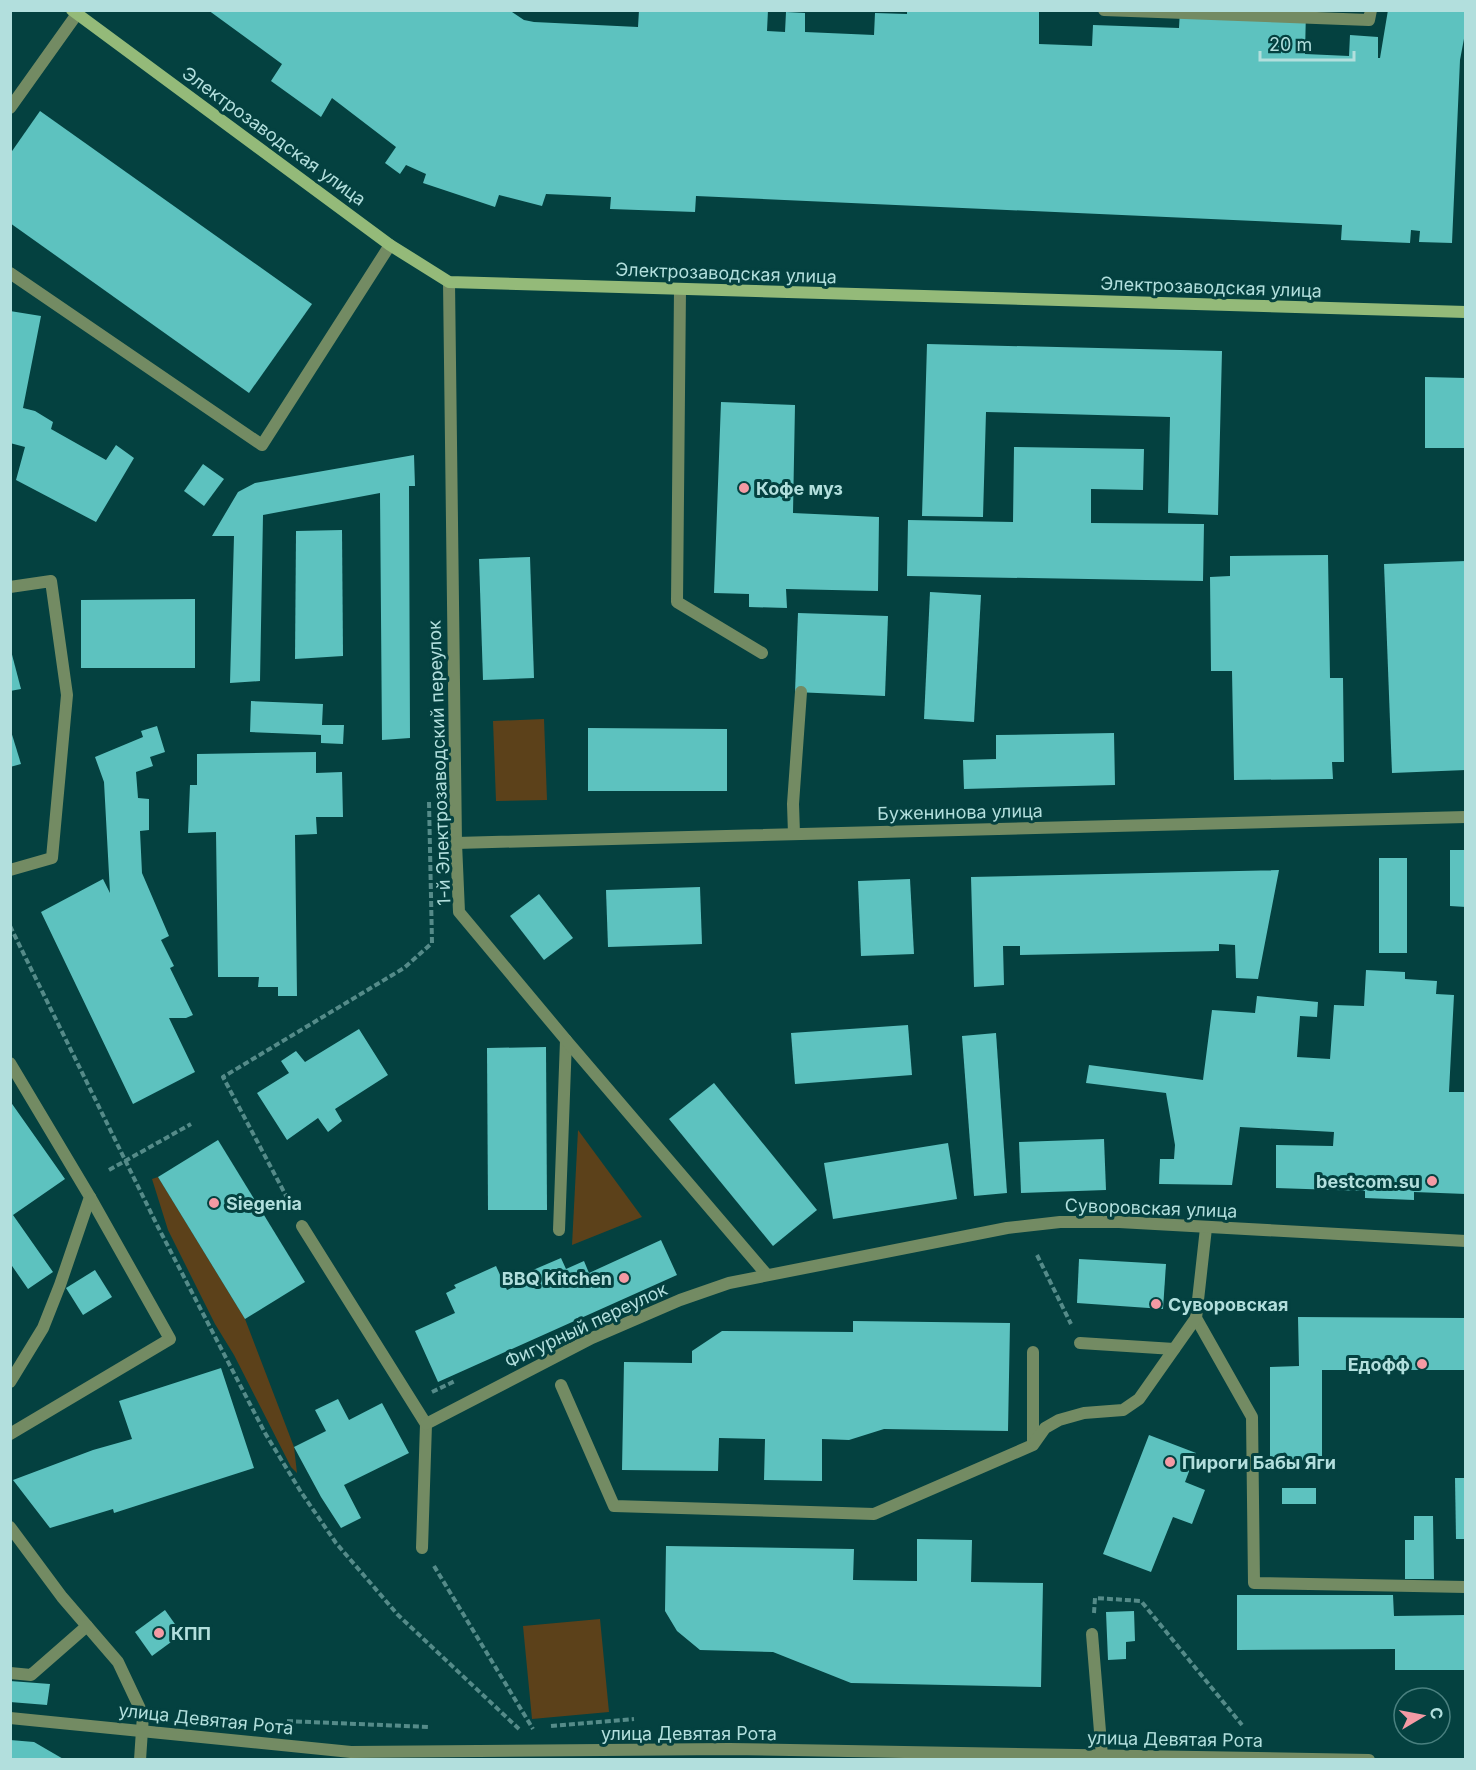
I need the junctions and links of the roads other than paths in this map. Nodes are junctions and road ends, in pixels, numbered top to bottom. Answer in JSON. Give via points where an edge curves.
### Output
{"nodes":[{"id":1,"x":1104,"y":10,"type":"edge"},
{"id":2,"x":1371,"y":10,"type":"edge"},
{"id":3,"x":75,"y":12,"type":"edge"},
{"id":4,"x":10,"y":108,"type":"edge"},
{"id":5,"x":390,"y":244,"type":"junction"},
{"id":6,"x":10,"y":273,"type":"edge"},
{"id":7,"x":449,"y":282,"type":"junction"},
{"id":8,"x":680,"y":289,"type":"junction"},
{"id":9,"x":1466,"y":312,"type":"edge"},
{"id":10,"x":10,"y":586,"type":"edge"},
{"id":11,"x":762,"y":653,"type":"dead end"},
{"id":12,"x":801,"y":692,"type":"dead end"},
{"id":13,"x":1466,"y":818,"type":"edge"},
{"id":14,"x":794,"y":834,"type":"junction"},
{"id":15,"x":456,"y":843,"type":"junction"},
{"id":16,"x":10,"y":870,"type":"edge"},
{"id":17,"x":566,"y":1040,"type":"junction"},
{"id":18,"x":10,"y":1064,"type":"edge"},
{"id":19,"x":90,"y":1197,"type":"junction"},
{"id":20,"x":302,"y":1226,"type":"road end"},
{"id":21,"x":1206,"y":1228,"type":"junction"},
{"id":22,"x":559,"y":1230,"type":"dead end"},
{"id":23,"x":1466,"y":1241,"type":"edge"},
{"id":24,"x":767,"y":1275,"type":"junction"},
{"id":25,"x":1196,"y":1318,"type":"junction"},
{"id":26,"x":1080,"y":1343,"type":"road end"},
{"id":27,"x":1174,"y":1348,"type":"junction"},
{"id":28,"x":1033,"y":1353,"type":"dead end"},
{"id":29,"x":10,"y":1382,"type":"edge"},
{"id":30,"x":561,"y":1385,"type":"dead end"},
{"id":31,"x":426,"y":1424,"type":"junction"},
{"id":32,"x":10,"y":1434,"type":"edge"},
{"id":33,"x":1033,"y":1445,"type":"junction"},
{"id":34,"x":10,"y":1527,"type":"edge"},
{"id":35,"x":422,"y":1548,"type":"road end"},
{"id":36,"x":1466,"y":1587,"type":"edge"},
{"id":37,"x":87,"y":1626,"type":"junction"},
{"id":38,"x":1092,"y":1634,"type":"dead end"},
{"id":39,"x":10,"y":1673,"type":"edge"},
{"id":40,"x":10,"y":1718,"type":"edge"},
{"id":41,"x":142,"y":1731,"type":"junction"},
{"id":42,"x":351,"y":1756,"type":"edge"},
{"id":43,"x":1102,"y":1756,"type":"junction"},
{"id":44,"x":140,"y":1760,"type":"edge"},
{"id":45,"x":1369,"y":1760,"type":"edge"}],
"edges":[{"from":1,"to":2,"type":"street","via":[[1370,20]]},
{"from":3,"to":4,"type":"street"},
{"from":3,"to":5,"type":"street","name":"Электрозаводская улица"},
{"from":5,"to":6,"type":"street","via":[[262,446]]},
{"from":5,"to":7,"type":"street","name":"Электрозаводская улица"},
{"from":7,"to":8,"type":"street","name":"Электрозаводская улица"},
{"from":7,"to":15,"type":"street","name":"1-й Электрозаводский переулок"},
{"from":8,"to":9,"type":"street","name":"Электрозаводская улица"},
{"from":8,"to":11,"type":"street","via":[[676,602]]},
{"from":10,"to":16,"type":"street","via":[[51,581],[67,695],[52,858]]},
{"from":12,"to":14,"type":"street"},
{"from":13,"to":14,"type":"street","name":"Буженинова улица"},
{"from":14,"to":15,"type":"street","name":"Буженинова улица"},
{"from":15,"to":17,"type":"street","name":"1-й Электрозаводский переулок","via":[[459,912]]},
{"from":17,"to":22,"type":"street"},
{"from":17,"to":24,"type":"street","name":"1-й Электрозаводский переулок"},
{"from":18,"to":19,"type":"street"},
{"from":19,"to":29,"type":"street","via":[[43,1328]]},
{"from":19,"to":32,"type":"street","via":[[170,1339]]},
{"from":20,"to":31,"type":"street"},
{"from":21,"to":23,"type":"street","name":"Суворовская улица"},
{"from":21,"to":24,"type":"street","name":"Суворовская улица","via":[[1060,1222],[1007,1228]]},
{"from":21,"to":25,"type":"street"},
{"from":24,"to":31,"type":"street","name":"Фигурный переулок","via":[[680,1300],[592,1338]]},
{"from":25,"to":27,"type":"street"},
{"from":25,"to":36,"type":"street","via":[[1252,1417],[1254,1584]]},
{"from":26,"to":27,"type":"street"},
{"from":27,"to":33,"type":"street","via":[[1131,1406],[1059,1420],[1045,1428]]},
{"from":28,"to":33,"type":"street"},
{"from":30,"to":33,"type":"street","via":[[614,1506],[874,1514]]},
{"from":31,"to":35,"type":"street"},
{"from":34,"to":37,"type":"street"},
{"from":37,"to":39,"type":"street","via":[[31,1675]]},
{"from":37,"to":41,"type":"street","via":[[118,1662],[143,1715]]},
{"from":38,"to":43,"type":"street"},
{"from":40,"to":41,"type":"street","name":"улица Девятая Рота"},
{"from":41,"to":42,"type":"street","name":"улица Девятая Рота"},
{"from":41,"to":44,"type":"street"},
{"from":42,"to":43,"type":"street","name":"улица Девятая Рота","via":[[729,1749]]},
{"from":43,"to":45,"type":"street","name":"улица Девятая Рота"}]}
